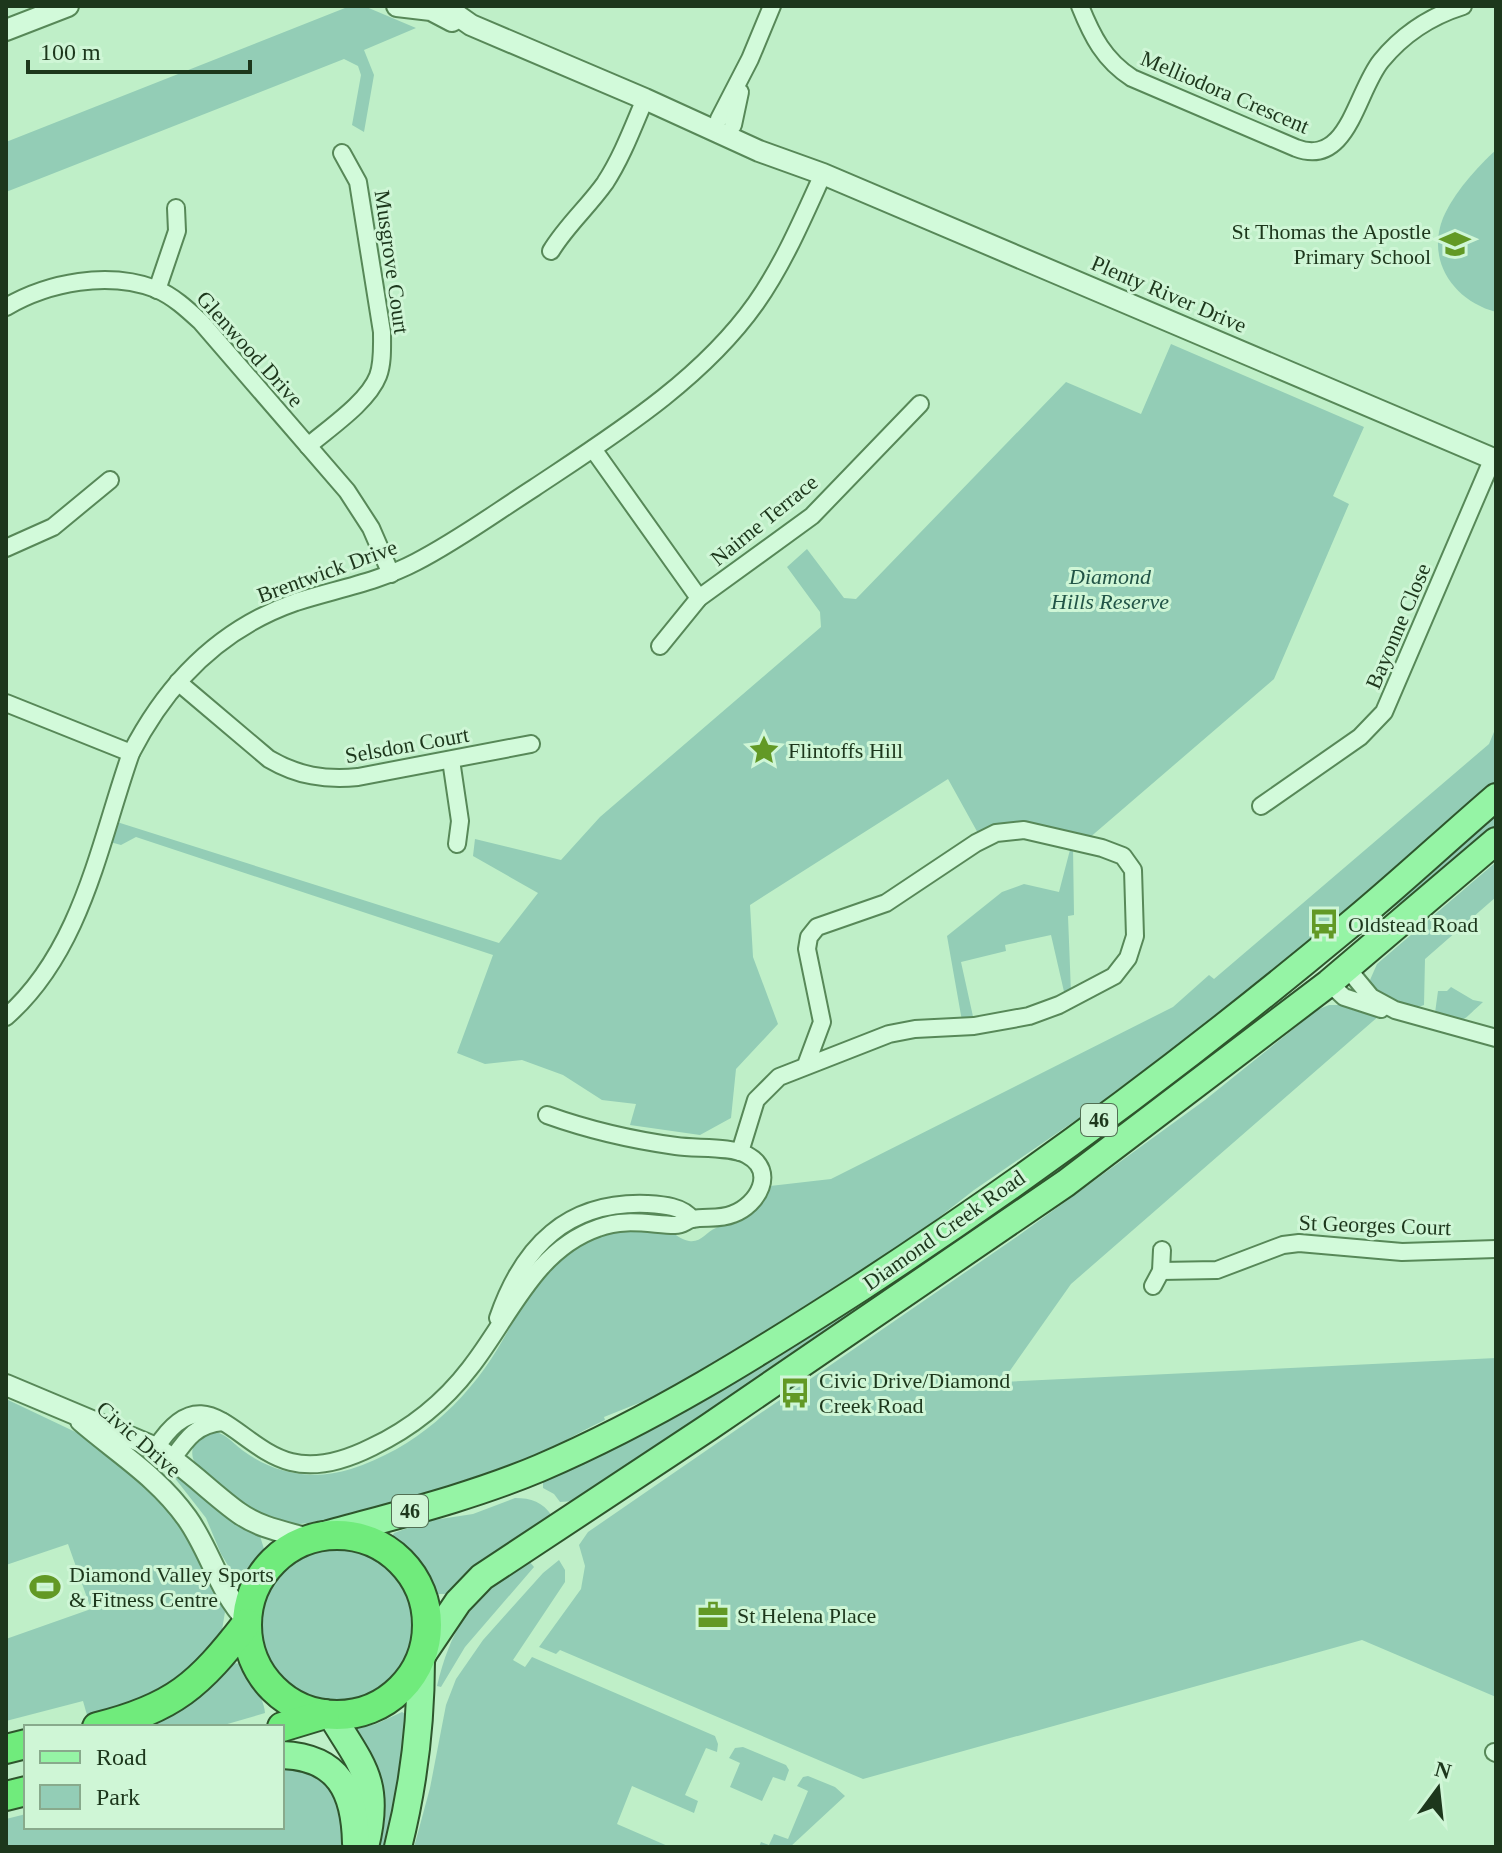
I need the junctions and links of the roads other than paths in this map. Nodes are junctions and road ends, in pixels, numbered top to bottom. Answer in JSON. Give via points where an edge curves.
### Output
{"nodes":[{"id":1,"x":68,"y":6,"type":"edge"},
{"id":2,"x":397,"y":6,"type":"edge"},
{"id":3,"x":444,"y":6,"type":"edge"},
{"id":4,"x":772,"y":6,"type":"edge"},
{"id":5,"x":1080,"y":6,"type":"edge"},
{"id":6,"x":1463,"y":6,"type":"edge"},
{"id":7,"x":471,"y":25,"type":"junction"},
{"id":8,"x":6,"y":30,"type":"edge"},
{"id":9,"x":645,"y":99,"type":"junction"},
{"id":10,"x":724,"y":126,"type":"junction"},
{"id":11,"x":342,"y":153,"type":"dead end"},
{"id":12,"x":823,"y":174,"type":"junction"},
{"id":13,"x":176,"y":208,"type":"dead end"},
{"id":14,"x":551,"y":251,"type":"dead end"},
{"id":15,"x":157,"y":290,"type":"junction"},
{"id":16,"x":6,"y":307,"type":"edge"},
{"id":17,"x":920,"y":404,"type":"dead end"},
{"id":18,"x":308,"y":446,"type":"junction"},
{"id":19,"x":593,"y":449,"type":"junction"},
{"id":20,"x":1494,"y":459,"type":"edge"},
{"id":21,"x":110,"y":480,"type":"dead end"},
{"id":22,"x":6,"y":548,"type":"edge"},
{"id":23,"x":391,"y":574,"type":"junction"},
{"id":24,"x":699,"y":598,"type":"junction"},
{"id":25,"x":660,"y":646,"type":"dead end"},
{"id":26,"x":178,"y":682,"type":"junction"},
{"id":27,"x":6,"y":703,"type":"edge"},
{"id":28,"x":531,"y":744,"type":"dead end"},
{"id":29,"x":131,"y":753,"type":"junction"},
{"id":30,"x":451,"y":760,"type":"junction"},
{"id":31,"x":1496,"y":797,"type":"edge"},
{"id":32,"x":1261,"y":806,"type":"dead end"},
{"id":33,"x":1496,"y":841,"type":"edge"},
{"id":34,"x":457,"y":844,"type":"dead end"},
{"id":35,"x":1319,"y":950,"type":"junction"},
{"id":36,"x":1338,"y":976,"type":"junction"},
{"id":37,"x":6,"y":1017,"type":"edge"},
{"id":38,"x":1496,"y":1038,"type":"edge"},
{"id":39,"x":806,"y":1065,"type":"junction"},
{"id":40,"x":547,"y":1115,"type":"dead end"},
{"id":41,"x":740,"y":1152,"type":"junction"},
{"id":42,"x":1496,"y":1249,"type":"edge"},
{"id":43,"x":1162,"y":1250,"type":"dead end"},
{"id":44,"x":6,"y":1385,"type":"edge"},
{"id":45,"x":75,"y":1416,"type":"junction"},
{"id":46,"x":164,"y":1453,"type":"junction"},
{"id":47,"x":149,"y":1475,"type":"junction"},
{"id":48,"x":314,"y":1538,"type":"junction"},
{"id":49,"x":247,"y":1621,"type":"junction"},
{"id":50,"x":423,"y":1655,"type":"junction"},
{"id":51,"x":328,"y":1715,"type":"junction"},
{"id":52,"x":104,"y":1725,"type":"edge"},
{"id":53,"x":284,"y":1726,"type":"edge"},
{"id":54,"x":284,"y":1755,"type":"edge"},
{"id":55,"x":356,"y":1847,"type":"edge"},
{"id":56,"x":365,"y":1847,"type":"edge"},
{"id":57,"x":398,"y":1847,"type":"edge"}],
"edges":[{"from":1,"to":8,"type":"street"},
{"from":2,"to":7,"type":"street","name":"Plenty River Drive","via":[[424,8]]},
{"from":3,"to":7,"type":"street","name":"Plenty River Drive"},
{"from":4,"to":10,"type":"street"},
{"from":5,"to":6,"type":"street","name":"Melliodora Crescent","via":[[1097,45],[1132,78],[1311,152],[1328,149],[1340,139],[1370,76],[1402,39]]},
{"from":7,"to":9,"type":"street","name":"Plenty River Drive"},
{"from":9,"to":10,"type":"street","name":"Plenty River Drive","via":[[679,106]]},
{"from":9,"to":14,"type":"street","via":[[613,169]]},
{"from":10,"to":12,"type":"street","name":"Plenty River Drive","via":[[784,150]]},
{"from":11,"to":18,"type":"street","name":"Musgrove Court","via":[[358,182],[382,355],[368,394]]},
{"from":12,"to":19,"type":"street","name":"Brentwick Drive","via":[[755,304],[689,374]]},
{"from":12,"to":20,"type":"street","name":"Plenty River Drive"},
{"from":13,"to":15,"type":"street","via":[[177,231]]},
{"from":15,"to":16,"type":"street","name":"Glenwood Drive","via":[[116,281],[62,284]]},
{"from":15,"to":18,"type":"street","name":"Glenwood Drive","via":[[201,322]]},
{"from":17,"to":24,"type":"street","name":"Nairne Terrace","via":[[812,516]]},
{"from":18,"to":23,"type":"street","name":"Glenwood Drive","via":[[347,491]]},
{"from":19,"to":23,"type":"street","name":"Brentwick Drive","via":[[465,533]]},
{"from":19,"to":24,"type":"street","name":"Nairne Terrace"},
{"from":20,"to":32,"type":"street","name":"Bayonne Close","via":[[1384,712],[1360,737]]},
{"from":21,"to":22,"type":"street","via":[[53,527]]},
{"from":23,"to":26,"type":"street","name":"Brentwick Drive","via":[[264,615],[220,642]]},
{"from":24,"to":25,"type":"street","name":"Nairne Terrace"},
{"from":26,"to":29,"type":"street","name":"Brentwick Drive"},
{"from":26,"to":30,"type":"street","name":"Selsdon Court","via":[[254,747],[298,773],[331,780]]},
{"from":27,"to":29,"type":"street"},
{"from":28,"to":30,"type":"street","name":"Selsdon Court"},
{"from":29,"to":37,"type":"street","name":"Brentwick Drive","via":[[66,941]]},
{"from":30,"to":34,"type":"street","via":[[460,821]]},
{"from":31,"to":35,"type":"main road","name":"Diamond Creek Road","number":"46"},
{"from":33,"to":36,"type":"main road","name":"Diamond Creek Road","number":"46"},
{"from":35,"to":36,"type":"main road","via":[[1317,965]]},
{"from":35,"to":48,"type":"main road","name":"Diamond Creek Road","number":"46","via":[[987,1201],[706,1386],[598,1442],[500,1484]]},
{"from":36,"to":38,"type":"street","via":[[1344,997],[1357,1003]]},
{"from":36,"to":50,"type":"main road","name":"Diamond Creek Road","number":"46","via":[[1022,1214],[482,1577],[458,1602]]},
{"from":39,"to":39,"type":"street","via":[[822,1022],[807,949],[817,927],[886,903],[976,843],[1006,831],[1102,848],[1131,864],[1135,936],[1125,964],[1106,981],[1029,1016],[889,1034]]},
{"from":39,"to":41,"type":"street","via":[[779,1077],[761,1093]]},
{"from":40,"to":41,"type":"street","via":[[620,1137]]},
{"from":41,"to":46,"type":"street","via":[[760,1170],[761,1187],[748,1207],[676,1225],[616,1223],[580,1236],[538,1270],[458,1383],[396,1435],[342,1459],[291,1462],[225,1422],[207,1424]]},
{"from":42,"to":43,"type":"street","name":"St Georges Court","via":[[1402,1252],[1299,1243],[1217,1270],[1157,1279]]},
{"from":44,"to":45,"type":"street","name":"Civic Drive"},
{"from":45,"to":46,"type":"street","name":"Civic Drive"},
{"from":45,"to":47,"type":"street","name":"Civic Drive"},
{"from":46,"to":47,"type":"street"},
{"from":46,"to":48,"type":"street","name":"Civic Drive","via":[[247,1518]]},
{"from":47,"to":49,"type":"street","name":"Civic Drive","via":[[201,1538],[226,1593]]},
{"from":48,"to":49,"type":"highway","number":"46","via":[[268,1566],[253,1591]]},
{"from":48,"to":50,"type":"highway","number":"46","via":[[363,1538],[402,1562],[425,1600],[428,1630]]},
{"from":49,"to":51,"type":"highway","via":[[251,1651],[270,1685],[291,1702]]},
{"from":49,"to":52,"type":"highway","number":"46","via":[[184,1693],[141,1715]]},
{"from":50,"to":51,"type":"highway","number":"46","via":[[404,1686],[379,1705],[360,1713]]},
{"from":50,"to":57,"type":"main road","via":[[418,1746]]},
{"from":51,"to":53,"type":"highway","number":"46"},
{"from":51,"to":56,"type":"main road","via":[[369,1781],[372,1816]]},
{"from":54,"to":55,"type":"main road","via":[[312,1760],[343,1784],[354,1812]]}]}
